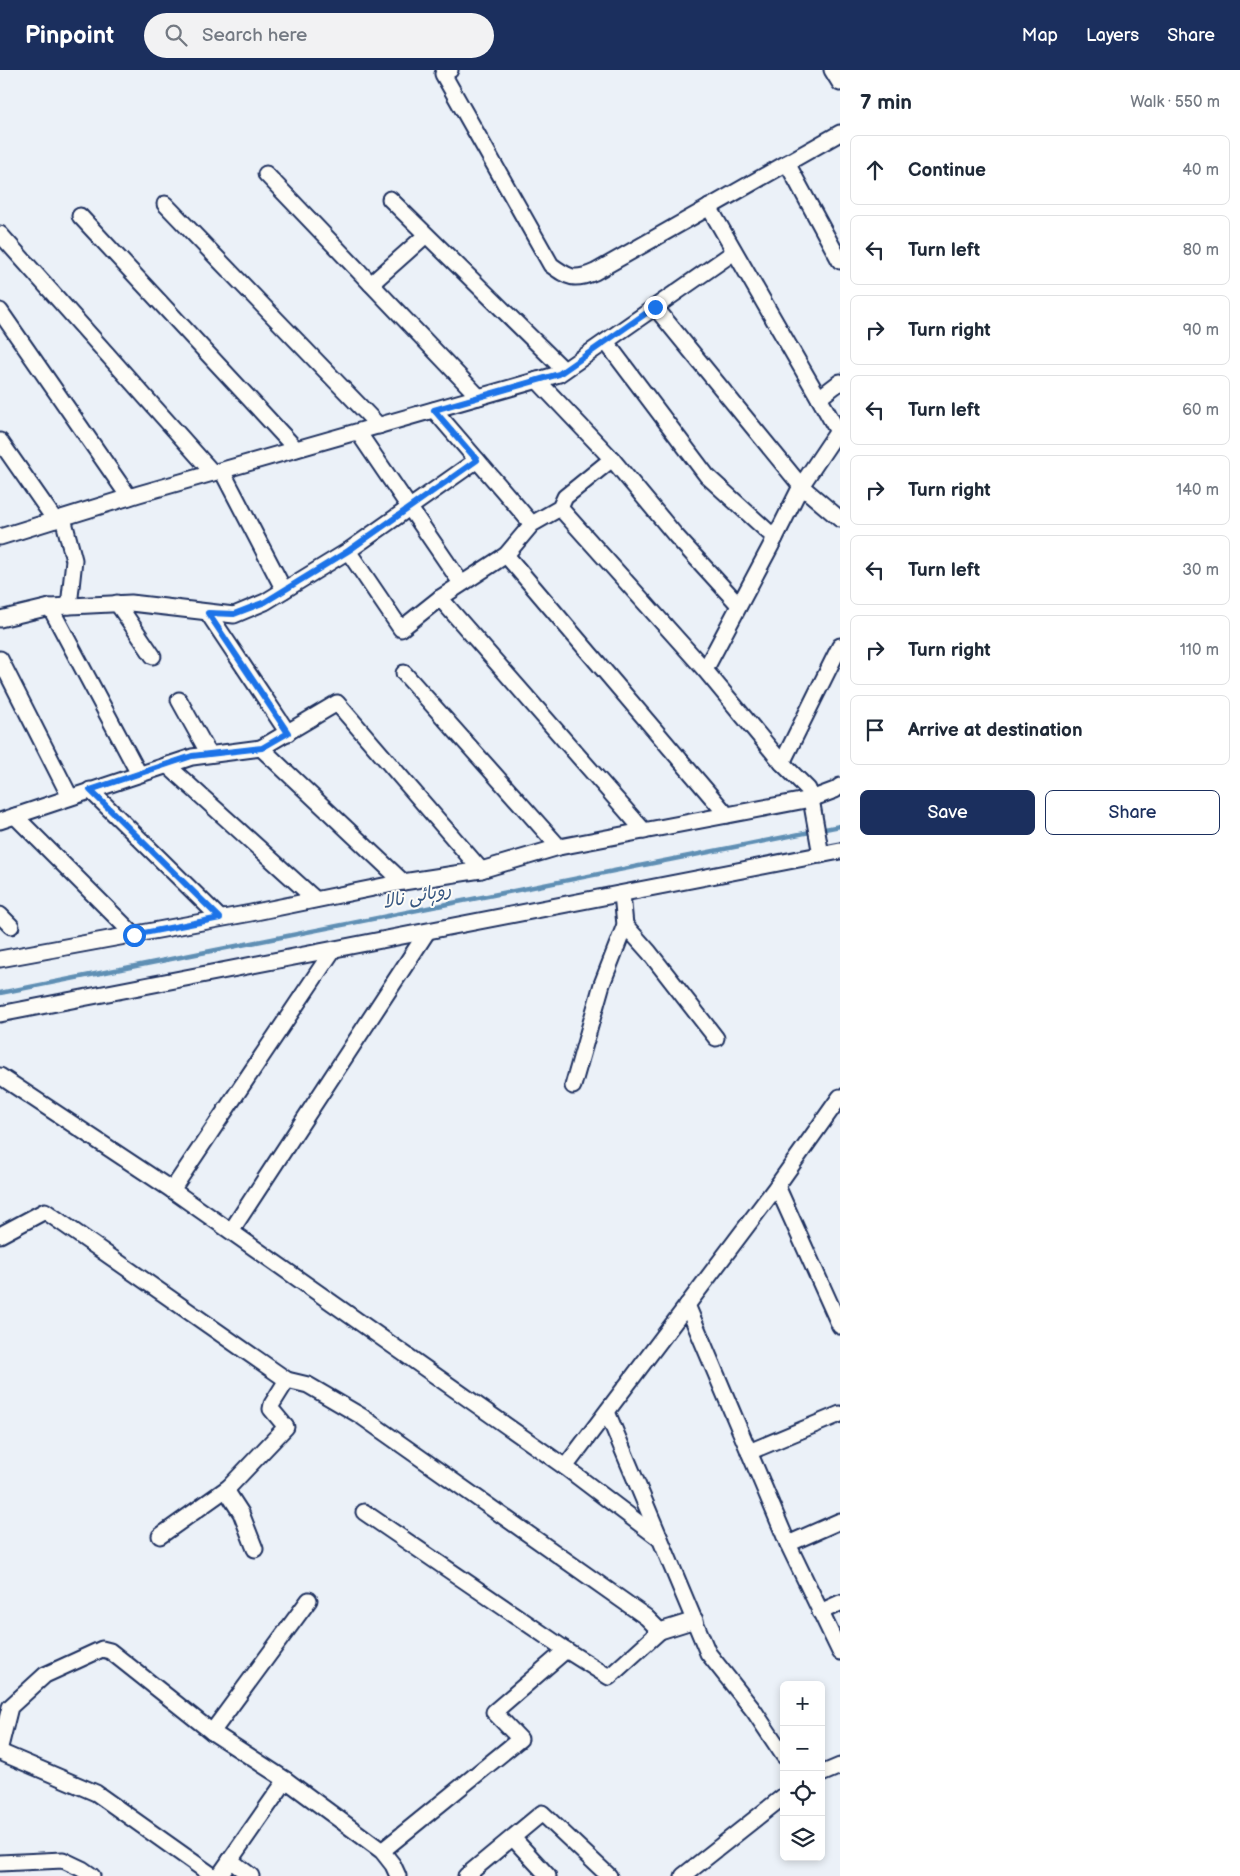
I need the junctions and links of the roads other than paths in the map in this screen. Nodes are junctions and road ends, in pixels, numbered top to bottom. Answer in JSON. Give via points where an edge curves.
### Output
{"nodes":[{"id":1,"x":450,"y":70,"type":"edge"},
{"id":2,"x":832,"y":70,"type":"edge"},
{"id":3,"x":840,"y":82,"type":"edge"},
{"id":4,"x":840,"y":133,"type":"edge"},
{"id":5,"x":787,"y":163,"type":"junction"},
{"id":6,"x":266,"y":174,"type":"dead end"},
{"id":7,"x":390,"y":199,"type":"dead end"},
{"id":8,"x":165,"y":204,"type":"dead end"},
{"id":9,"x":709,"y":207,"type":"junction"},
{"id":10,"x":80,"y":216,"type":"dead end"},
{"id":11,"x":0,"y":234,"type":"edge"},
{"id":12,"x":426,"y":235,"type":"junction"},
{"id":13,"x":734,"y":252,"type":"junction"},
{"id":14,"x":840,"y":261,"type":"edge"},
{"id":15,"x":372,"y":284,"type":"junction"},
{"id":16,"x":655,"y":307,"type":"junction"},
{"id":17,"x":0,"y":311,"type":"edge"},
{"id":18,"x":606,"y":342,"type":"junction"},
{"id":19,"x":564,"y":370,"type":"junction"},
{"id":20,"x":537,"y":380,"type":"junction"},
{"id":21,"x":840,"y":382,"type":"edge"},
{"id":22,"x":479,"y":397,"type":"junction"},
{"id":23,"x":819,"y":398,"type":"junction"},
{"id":24,"x":434,"y":410,"type":"junction"},
{"id":25,"x":379,"y":426,"type":"junction"},
{"id":26,"x":358,"y":432,"type":"junction"},
{"id":27,"x":839,"y":433,"type":"edge"},
{"id":28,"x":0,"y":441,"type":"edge"},
{"id":29,"x":296,"y":449,"type":"junction"},
{"id":30,"x":612,"y":459,"type":"junction"},
{"id":31,"x":477,"y":460,"type":"junction"},
{"id":32,"x":218,"y":472,"type":"junction"},
{"id":33,"x":801,"y":486,"type":"junction"},
{"id":34,"x":129,"y":498,"type":"junction"},
{"id":35,"x":409,"y":508,"type":"junction"},
{"id":36,"x":560,"y":508,"type":"junction"},
{"id":37,"x":59,"y":519,"type":"junction"},
{"id":38,"x":840,"y":519,"type":"edge"},
{"id":39,"x":532,"y":524,"type":"junction"},
{"id":40,"x":0,"y":537,"type":"edge"},
{"id":41,"x":775,"y":538,"type":"junction"},
{"id":42,"x":348,"y":551,"type":"junction"},
{"id":43,"x":506,"y":555,"type":"junction"},
{"id":44,"x":461,"y":584,"type":"junction"},
{"id":45,"x":284,"y":590,"type":"junction"},
{"id":46,"x":440,"y":598,"type":"junction"},
{"id":47,"x":117,"y":603,"type":"junction"},
{"id":48,"x":740,"y":605,"type":"junction"},
{"id":49,"x":69,"y":606,"type":"junction"},
{"id":50,"x":50,"y":607,"type":"junction"},
{"id":51,"x":208,"y":613,"type":"junction"},
{"id":52,"x":0,"y":619,"type":"edge"},
{"id":53,"x":840,"y":646,"type":"edge"},
{"id":54,"x":153,"y":656,"type":"dead end"},
{"id":55,"x":0,"y":659,"type":"edge"},
{"id":56,"x":705,"y":670,"type":"junction"},
{"id":57,"x":404,"y":673,"type":"dead end"},
{"id":58,"x":179,"y":700,"type":"dead end"},
{"id":59,"x":288,"y":733,"type":"junction"},
{"id":60,"x":262,"y":748,"type":"junction"},
{"id":61,"x":209,"y":754,"type":"junction"},
{"id":62,"x":782,"y":762,"type":"junction"},
{"id":63,"x":167,"y":765,"type":"junction"},
{"id":64,"x":139,"y":774,"type":"junction"},
{"id":65,"x":840,"y":786,"type":"edge"},
{"id":66,"x":90,"y":790,"type":"junction"},
{"id":67,"x":70,"y":797,"type":"junction"},
{"id":68,"x":812,"y":802,"type":"junction"},
{"id":69,"x":727,"y":815,"type":"junction"},
{"id":70,"x":15,"y":816,"type":"junction"},
{"id":71,"x":0,"y":821,"type":"edge"},
{"id":72,"x":644,"y":831,"type":"junction"},
{"id":73,"x":559,"y":847,"type":"junction"},
{"id":74,"x":840,"y":851,"type":"edge"},
{"id":75,"x":820,"y":852,"type":"junction"},
{"id":76,"x":481,"y":870,"type":"junction"},
{"id":77,"x":403,"y":882,"type":"junction"},
{"id":78,"x":622,"y":894,"type":"junction"},
{"id":79,"x":315,"y":899,"type":"junction"},
{"id":80,"x":0,"y":915,"type":"edge"},
{"id":81,"x":220,"y":918,"type":"junction"},
{"id":82,"x":625,"y":925,"type":"junction"},
{"id":83,"x":11,"y":926,"type":"dead end"},
{"id":84,"x":427,"y":932,"type":"junction"},
{"id":85,"x":134,"y":935,"type":"junction"},
{"id":86,"x":333,"y":950,"type":"junction"},
{"id":87,"x":0,"y":960,"type":"edge"},
{"id":88,"x":0,"y":1014,"type":"edge"},
{"id":89,"x":716,"y":1038,"type":"dead end"},
{"id":90,"x":0,"y":1076,"type":"edge"},
{"id":91,"x":574,"y":1086,"type":"dead end"},
{"id":92,"x":840,"y":1097,"type":"edge"},
{"id":93,"x":777,"y":1186,"type":"junction"},
{"id":94,"x":172,"y":1190,"type":"junction"},
{"id":95,"x":231,"y":1231,"type":"junction"},
{"id":96,"x":0,"y":1235,"type":"edge"},
{"id":97,"x":687,"y":1305,"type":"junction"},
{"id":98,"x":840,"y":1326,"type":"edge"},
{"id":99,"x":287,"y":1380,"type":"junction"},
{"id":100,"x":607,"y":1412,"type":"junction"},
{"id":101,"x":840,"y":1414,"type":"edge"},
{"id":102,"x":749,"y":1452,"type":"junction"},
{"id":103,"x":565,"y":1468,"type":"junction"},
{"id":104,"x":229,"y":1487,"type":"junction"},
{"id":105,"x":364,"y":1512,"type":"dead end"},
{"id":106,"x":840,"y":1521,"type":"edge"},
{"id":107,"x":160,"y":1536,"type":"dead end"},
{"id":108,"x":661,"y":1539,"type":"junction"},
{"id":109,"x":788,"y":1544,"type":"junction"},
{"id":110,"x":254,"y":1549,"type":"dead end"},
{"id":111,"x":309,"y":1600,"type":"dead end"},
{"id":112,"x":840,"y":1603,"type":"edge"},
{"id":113,"x":820,"y":1612,"type":"junction"},
{"id":114,"x":695,"y":1620,"type":"junction"},
{"id":115,"x":660,"y":1631,"type":"junction"},
{"id":116,"x":566,"y":1650,"type":"junction"},
{"id":117,"x":840,"y":1652,"type":"edge"},
{"id":118,"x":212,"y":1732,"type":"junction"},
{"id":119,"x":0,"y":1747,"type":"edge"},
{"id":120,"x":780,"y":1750,"type":"edge"},
{"id":121,"x":0,"y":1752,"type":"edge"},
{"id":122,"x":840,"y":1766,"type":"edge"},
{"id":123,"x":825,"y":1772,"type":"edge"},
{"id":124,"x":286,"y":1780,"type":"junction"},
{"id":125,"x":780,"y":1799,"type":"edge"},
{"id":126,"x":513,"y":1838,"type":"junction"},
{"id":127,"x":382,"y":1851,"type":"junction"},
{"id":128,"x":230,"y":1860,"type":"junction"},
{"id":129,"x":0,"y":1863,"type":"edge"},
{"id":130,"x":92,"y":1876,"type":"edge"},
{"id":131,"x":213,"y":1876,"type":"edge"},
{"id":132,"x":219,"y":1876,"type":"edge"},
{"id":133,"x":251,"y":1876,"type":"edge"},
{"id":134,"x":398,"y":1876,"type":"edge"},
{"id":135,"x":466,"y":1876,"type":"edge"},
{"id":136,"x":548,"y":1876,"type":"edge"},
{"id":137,"x":609,"y":1876,"type":"edge"},
{"id":138,"x":683,"y":1876,"type":"edge"}],
"edges":[{"from":1,"to":9,"type":"street","via":[[443,74],[448,83],[552,265],[567,277],[581,278],[595,272]]},
{"from":2,"to":3,"type":"street"},
{"from":4,"to":5,"type":"street"},
{"from":5,"to":9,"type":"street"},
{"from":5,"to":14,"type":"street"},
{"from":6,"to":15,"type":"street"},
{"from":7,"to":12,"type":"street"},
{"from":8,"to":25,"type":"street"},
{"from":9,"to":13,"type":"street"},
{"from":10,"to":29,"type":"street"},
{"from":11,"to":32,"type":"street"},
{"from":12,"to":15,"type":"street"},
{"from":12,"to":19,"type":"street"},
{"from":13,"to":16,"type":"street"},
{"from":13,"to":23,"type":"street"},
{"from":15,"to":22,"type":"street"},
{"from":16,"to":18,"type":"street"},
{"from":16,"to":33,"type":"street"},
{"from":17,"to":34,"type":"street"},
{"from":18,"to":19,"type":"street"},
{"from":18,"to":41,"type":"street","via":[[707,476]]},
{"from":19,"to":20,"type":"street"},
{"from":20,"to":22,"type":"street"},
{"from":20,"to":30,"type":"street"},
{"from":21,"to":23,"type":"street"},
{"from":22,"to":24,"type":"street"},
{"from":23,"to":27,"type":"street"},
{"from":24,"to":25,"type":"street"},
{"from":24,"to":31,"type":"street"},
{"from":25,"to":26,"type":"street"},
{"from":26,"to":29,"type":"street"},
{"from":26,"to":35,"type":"street"},
{"from":27,"to":33,"type":"street"},
{"from":28,"to":37,"type":"street"},
{"from":29,"to":32,"type":"street"},
{"from":30,"to":36,"type":"street","via":[[565,497]]},
{"from":30,"to":48,"type":"street","via":[[676,536]]},
{"from":31,"to":35,"type":"street"},
{"from":31,"to":39,"type":"street"},
{"from":32,"to":34,"type":"street"},
{"from":32,"to":45,"type":"street"},
{"from":33,"to":38,"type":"street"},
{"from":33,"to":41,"type":"street"},
{"from":34,"to":37,"type":"street"},
{"from":35,"to":42,"type":"street"},
{"from":35,"to":44,"type":"street"},
{"from":36,"to":39,"type":"street"},
{"from":36,"to":56,"type":"street"},
{"from":37,"to":40,"type":"street"},
{"from":37,"to":49,"type":"street","via":[[74,560]]},
{"from":39,"to":43,"type":"street"},
{"from":41,"to":48,"type":"street"},
{"from":42,"to":45,"type":"street"},
{"from":42,"to":46,"type":"street","via":[[401,629]]},
{"from":43,"to":44,"type":"street"},
{"from":43,"to":69,"type":"street"},
{"from":44,"to":46,"type":"street"},
{"from":45,"to":51,"type":"street","via":[[265,602],[234,614]]},
{"from":46,"to":72,"type":"street"},
{"from":47,"to":49,"type":"street"},
{"from":47,"to":51,"type":"street"},
{"from":47,"to":54,"type":"street"},
{"from":48,"to":56,"type":"street"},
{"from":49,"to":50,"type":"street"},
{"from":50,"to":52,"type":"street"},
{"from":50,"to":64,"type":"street"},
{"from":51,"to":59,"type":"street"},
{"from":53,"to":62,"type":"street"},
{"from":55,"to":67,"type":"street"},
{"from":56,"to":62,"type":"street"},
{"from":57,"to":73,"type":"street"},
{"from":58,"to":61,"type":"street"},
{"from":59,"to":60,"type":"street"},
{"from":59,"to":76,"type":"street","via":[[337,703]]},
{"from":60,"to":61,"type":"street"},
{"from":60,"to":77,"type":"street"},
{"from":61,"to":63,"type":"street"},
{"from":62,"to":68,"type":"street","via":[[808,789]]},
{"from":63,"to":64,"type":"street"},
{"from":63,"to":79,"type":"street"},
{"from":64,"to":66,"type":"street"},
{"from":65,"to":68,"type":"street"},
{"from":66,"to":67,"type":"street"},
{"from":66,"to":81,"type":"street"},
{"from":67,"to":70,"type":"street"},
{"from":68,"to":69,"type":"street"},
{"from":68,"to":75,"type":"street"},
{"from":69,"to":72,"type":"street"},
{"from":70,"to":71,"type":"street"},
{"from":70,"to":85,"type":"street"},
{"from":72,"to":73,"type":"street"},
{"from":73,"to":76,"type":"street"},
{"from":74,"to":75,"type":"street"},
{"from":75,"to":78,"type":"street"},
{"from":76,"to":77,"type":"street"},
{"from":77,"to":79,"type":"street"},
{"from":78,"to":82,"type":"street"},
{"from":78,"to":84,"type":"street"},
{"from":79,"to":81,"type":"street"},
{"from":80,"to":83,"type":"street"},
{"from":81,"to":85,"type":"street"},
{"from":82,"to":89,"type":"street"},
{"from":82,"to":91,"type":"street","via":[[602,984]]},
{"from":84,"to":86,"type":"street"},
{"from":84,"to":95,"type":"street"},
{"from":85,"to":87,"type":"street"},
{"from":86,"to":88,"type":"street"},
{"from":86,"to":94,"type":"street"},
{"from":90,"to":94,"type":"street"},
{"from":92,"to":93,"type":"street"},
{"from":93,"to":97,"type":"street"},
{"from":93,"to":98,"type":"street"},
{"from":94,"to":95,"type":"street"},
{"from":95,"to":103,"type":"street"},
{"from":96,"to":99,"type":"street","via":[[45,1211]]},
{"from":97,"to":100,"type":"street"},
{"from":97,"to":102,"type":"street"},
{"from":99,"to":104,"type":"street","via":[[271,1409],[286,1427]]},
{"from":99,"to":115,"type":"street","via":[[308,1385],[361,1416],[646,1617]]},
{"from":100,"to":103,"type":"street"},
{"from":100,"to":108,"type":"street"},
{"from":101,"to":102,"type":"street"},
{"from":102,"to":109,"type":"street"},
{"from":103,"to":108,"type":"street"},
{"from":104,"to":107,"type":"street"},
{"from":104,"to":110,"type":"street","via":[[228,1493],[241,1513]]},
{"from":105,"to":116,"type":"street"},
{"from":106,"to":109,"type":"street"},
{"from":108,"to":114,"type":"street"},
{"from":109,"to":113,"type":"street"},
{"from":111,"to":118,"type":"street"},
{"from":112,"to":113,"type":"street"},
{"from":113,"to":117,"type":"street"},
{"from":114,"to":115,"type":"street"},
{"from":114,"to":120,"type":"street","via":[[708,1653]]},
{"from":115,"to":116,"type":"street","via":[[609,1677]]},
{"from":116,"to":127,"type":"street","via":[[494,1712],[520,1738]]},
{"from":118,"to":119,"type":"street","via":[[118,1657],[102,1649],[45,1675],[17,1701],[10,1708]]},
{"from":118,"to":124,"type":"street"},
{"from":121,"to":131,"type":"street","via":[[96,1793]]},
{"from":122,"to":123,"type":"street"},
{"from":124,"to":127,"type":"street"},
{"from":124,"to":128,"type":"street"},
{"from":125,"to":138,"type":"street"},
{"from":126,"to":135,"type":"street"},
{"from":126,"to":136,"type":"street"},
{"from":126,"to":137,"type":"street","via":[[542,1813]]},
{"from":127,"to":134,"type":"street"},
{"from":128,"to":132,"type":"street"},
{"from":128,"to":133,"type":"street"},
{"from":129,"to":130,"type":"street","via":[[63,1860]]}]}
